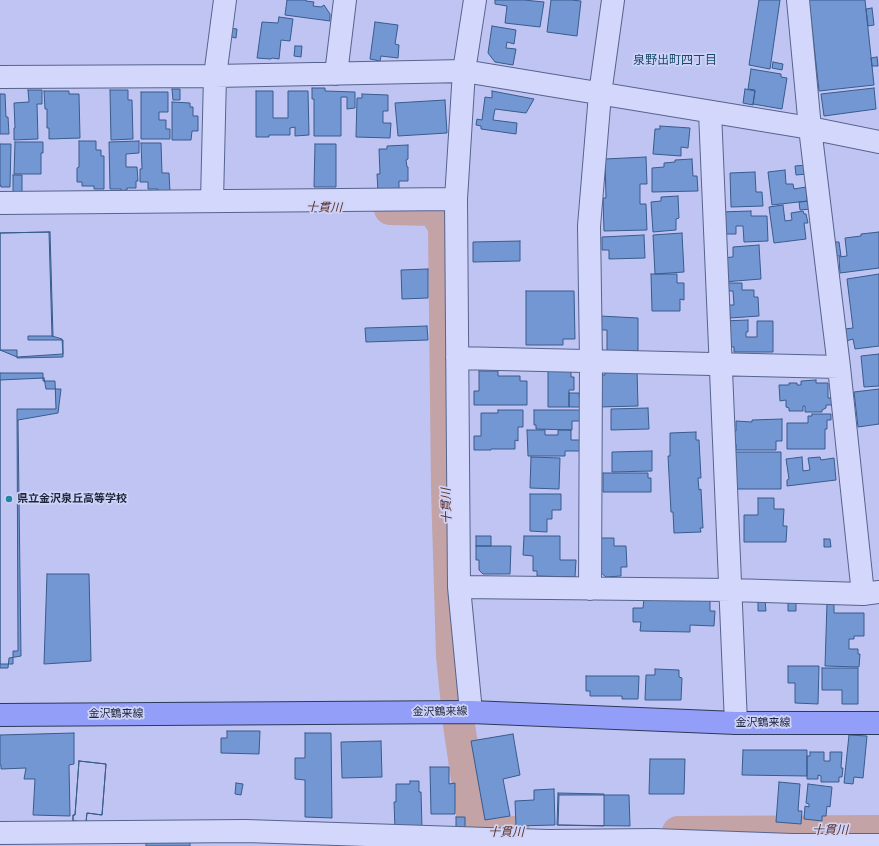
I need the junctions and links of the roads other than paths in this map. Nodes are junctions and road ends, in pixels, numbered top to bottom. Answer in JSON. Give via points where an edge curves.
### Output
{"nodes":[{"id":1,"x":225,"y":0,"type":"edge"},
{"id":2,"x":345,"y":0,"type":"edge"},
{"id":3,"x":475,"y":0,"type":"edge"},
{"id":4,"x":613,"y":0,"type":"edge"},
{"id":5,"x":798,"y":0,"type":"edge"},
{"id":6,"x":464,"y":71,"type":"junction"},
{"id":7,"x":336,"y":74,"type":"junction"},
{"id":8,"x":214,"y":76,"type":"junction"},
{"id":9,"x":0,"y":77,"type":"edge"},
{"id":10,"x":600,"y":94,"type":"junction"},
{"id":11,"x":710,"y":112,"type":"junction"},
{"id":12,"x":810,"y":128,"type":"junction"},
{"id":13,"x":879,"y":142,"type":"edge"},
{"id":14,"x":456,"y":198,"type":"junction"},
{"id":15,"x":212,"y":201,"type":"junction"},
{"id":16,"x":0,"y":203,"type":"edge"},
{"id":17,"x":457,"y":358,"type":"junction"},
{"id":18,"x":591,"y":361,"type":"junction"},
{"id":19,"x":721,"y":364,"type":"junction"},
{"id":20,"x":839,"y":367,"type":"junction"},
{"id":21,"x":459,"y":587,"type":"junction"},
{"id":22,"x":590,"y":588,"type":"junction"},
{"id":23,"x":731,"y":590,"type":"junction"},
{"id":24,"x":871,"y":593,"type":"edge"},
{"id":25,"x":460,"y":712,"type":"junction"},
{"id":26,"x":0,"y":715,"type":"edge"},
{"id":27,"x":736,"y":723,"type":"junction"},
{"id":28,"x":879,"y":723,"type":"edge"},
{"id":29,"x":10,"y":837,"type":"edge"},
{"id":30,"x":246,"y":838,"type":"edge"},
{"id":31,"x":549,"y":844,"type":"edge"},
{"id":32,"x":801,"y":845,"type":"edge"},
{"id":33,"x":879,"y":845,"type":"edge"}],
"edges":[{"from":1,"to":8,"type":"street"},
{"from":2,"to":7,"type":"street"},
{"from":3,"to":6,"type":"street"},
{"from":4,"to":10,"type":"street"},
{"from":5,"to":12,"type":"street"},
{"from":6,"to":7,"type":"street"},
{"from":6,"to":10,"type":"street"},
{"from":6,"to":14,"type":"street"},
{"from":7,"to":8,"type":"street"},
{"from":8,"to":9,"type":"street"},
{"from":8,"to":15,"type":"street"},
{"from":10,"to":11,"type":"street"},
{"from":10,"to":18,"type":"street","via":[[589,226]]},
{"from":11,"to":12,"type":"street"},
{"from":11,"to":19,"type":"street"},
{"from":12,"to":13,"type":"street"},
{"from":12,"to":20,"type":"street"},
{"from":14,"to":15,"type":"street"},
{"from":14,"to":17,"type":"street"},
{"from":15,"to":16,"type":"street"},
{"from":17,"to":18,"type":"street"},
{"from":17,"to":21,"type":"street"},
{"from":18,"to":19,"type":"street"},
{"from":18,"to":22,"type":"street"},
{"from":19,"to":20,"type":"street"},
{"from":19,"to":23,"type":"street"},
{"from":20,"to":24,"type":"street"},
{"from":21,"to":22,"type":"street"},
{"from":21,"to":25,"type":"street"},
{"from":22,"to":23,"type":"street"},
{"from":23,"to":24,"type":"street"},
{"from":23,"to":27,"type":"street"},
{"from":25,"to":26,"type":"main road","name":"金沢鶴来線"},
{"from":25,"to":27,"type":"main road","name":"金沢鶴来線"},
{"from":27,"to":28,"type":"main road","name":"金沢鶴来線"},
{"from":29,"to":30,"type":"street"},
{"from":30,"to":31,"type":"street"},
{"from":31,"to":32,"type":"street","via":[[654,840]]},
{"from":32,"to":33,"type":"street"}]}
